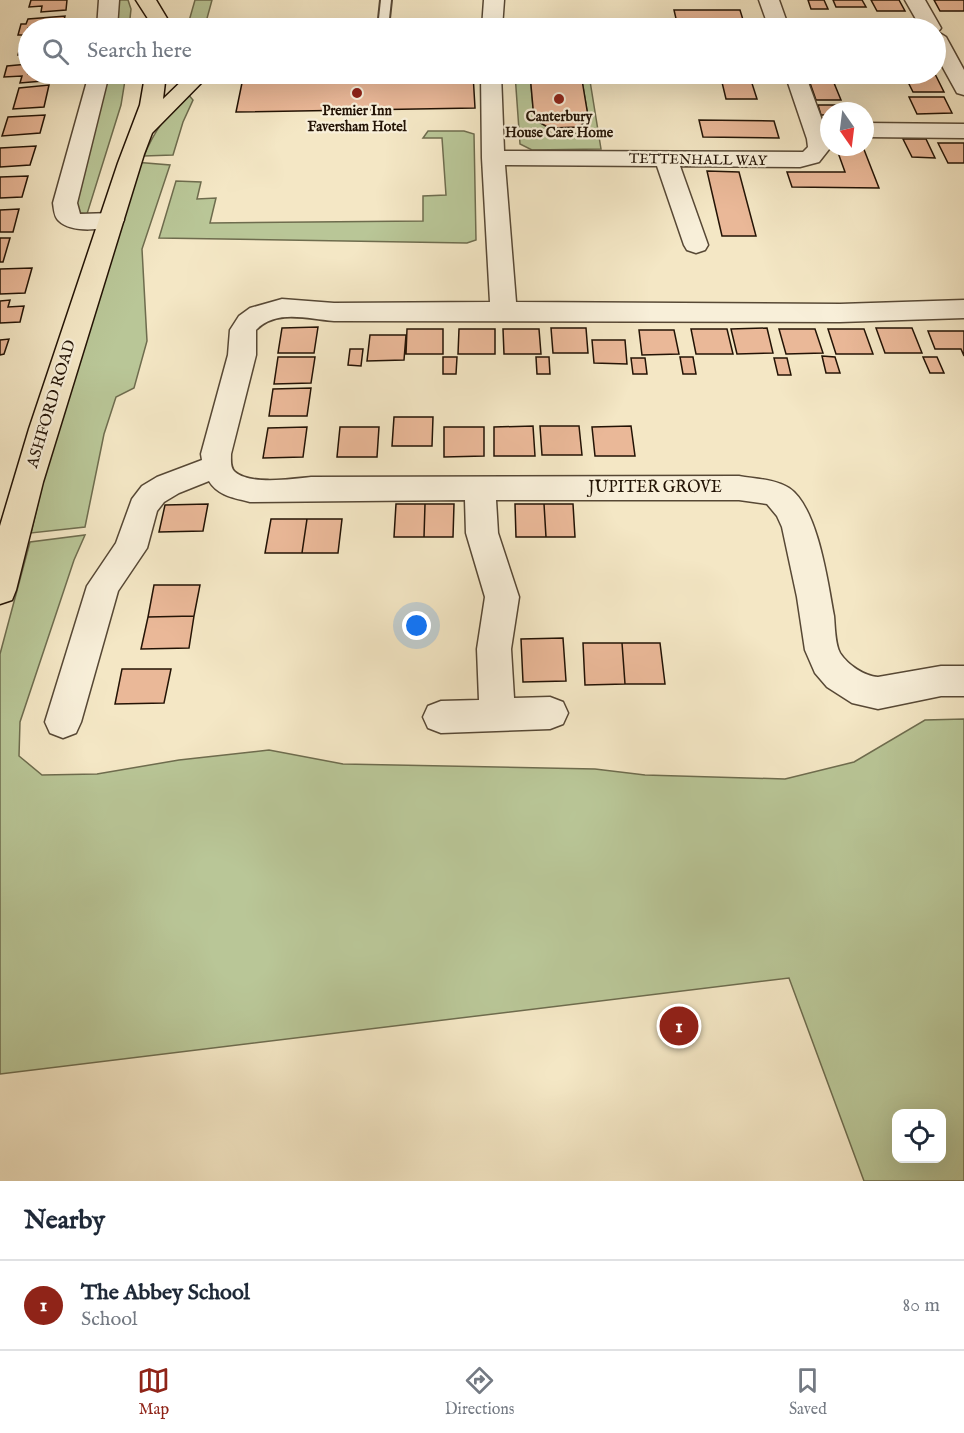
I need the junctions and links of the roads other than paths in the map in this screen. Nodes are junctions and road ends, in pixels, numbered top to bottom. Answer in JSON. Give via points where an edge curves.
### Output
{"nodes":[{"id":1,"x":109,"y":0,"type":"edge"},
{"id":2,"x":145,"y":0,"type":"edge"},
{"id":3,"x":386,"y":0,"type":"edge"},
{"id":4,"x":494,"y":0,"type":"edge"},
{"id":5,"x":769,"y":0,"type":"edge"},
{"id":6,"x":915,"y":0,"type":"edge"},
{"id":7,"x":107,"y":18,"type":"edge"},
{"id":8,"x":146,"y":18,"type":"edge"},
{"id":9,"x":157,"y":18,"type":"edge"},
{"id":10,"x":384,"y":18,"type":"edge"},
{"id":11,"x":493,"y":18,"type":"edge"},
{"id":12,"x":775,"y":18,"type":"edge"},
{"id":13,"x":925,"y":18,"type":"edge"},
{"id":14,"x":946,"y":55,"type":"edge"},
{"id":15,"x":96,"y":84,"type":"edge"},
{"id":16,"x":155,"y":84,"type":"edge"},
{"id":17,"x":189,"y":84,"type":"edge"},
{"id":18,"x":491,"y":84,"type":"edge"},
{"id":19,"x":800,"y":84,"type":"edge"},
{"id":20,"x":964,"y":87,"type":"edge"},
{"id":21,"x":820,"y":126,"type":"edge"},
{"id":22,"x":874,"y":130,"type":"edge"},
{"id":23,"x":964,"y":131,"type":"edge"},
{"id":24,"x":140,"y":135,"type":"junction"},
{"id":25,"x":820,"y":142,"type":"edge"},
{"id":26,"x":494,"y":158,"type":"junction"},
{"id":27,"x":666,"y":160,"type":"junction"},
{"id":28,"x":112,"y":220,"type":"junction"},
{"id":29,"x":696,"y":245,"type":"dead end"},
{"id":30,"x":964,"y":309,"type":"edge"},
{"id":31,"x":504,"y":311,"type":"junction"},
{"id":32,"x":215,"y":467,"type":"junction"},
{"id":33,"x":480,"y":489,"type":"junction"},
{"id":34,"x":0,"y":590,"type":"edge"},
{"id":35,"x":964,"y":681,"type":"edge"},
{"id":36,"x":550,"y":713,"type":"dead end"},
{"id":37,"x":497,"y":715,"type":"junction"},
{"id":38,"x":441,"y":717,"type":"dead end"},
{"id":39,"x":63,"y":722,"type":"dead end"}],
"edges":[{"from":1,"to":7,"type":"street"},
{"from":2,"to":8,"type":"main road"},
{"from":2,"to":9,"type":"main road"},
{"from":3,"to":10,"type":"lane"},
{"from":4,"to":11,"type":"street"},
{"from":5,"to":12,"type":"street"},
{"from":6,"to":13,"type":"street"},
{"from":14,"to":20,"type":"street"},
{"from":15,"to":28,"type":"street","via":[[65,203],[68,217],[77,221]]},
{"from":16,"to":24,"type":"main road","name":"ASHFORD ROAD"},
{"from":17,"to":24,"type":"main road","name":"ASHFORD ROAD"},
{"from":18,"to":26,"type":"street"},
{"from":19,"to":21,"type":"street","name":"TETTENHALL WAY"},
{"from":22,"to":23,"type":"street"},
{"from":24,"to":28,"type":"main road","name":"ASHFORD ROAD"},
{"from":25,"to":27,"type":"street","name":"TETTENHALL WAY","via":[[811,158],[800,160]]},
{"from":26,"to":27,"type":"street","name":"TETTENHALL WAY"},
{"from":26,"to":31,"type":"street"},
{"from":27,"to":29,"type":"street"},
{"from":28,"to":34,"type":"main road","name":"ASHFORD ROAD","via":[[11,539]]},
{"from":30,"to":31,"type":"street","via":[[840,313]]},
{"from":31,"to":32,"type":"street","via":[[334,312],[282,308],[259,314],[243,330],[242,355]]},
{"from":32,"to":33,"type":"street","name":"JUPITER GROVE","via":[[234,487],[256,492]]},
{"from":32,"to":39,"type":"street","via":[[168,485],[153,494],[143,507],[131,548],[103,586]]},
{"from":33,"to":35,"type":"street","name":"JUPITER GROVE","via":[[739,488],[768,492],[784,501],[795,518],[822,650],[839,676],[865,692],[878,693],[941,681]]},
{"from":33,"to":37,"type":"street","via":[[482,533],[502,597],[494,649]]},
{"from":36,"to":37,"type":"street"},
{"from":37,"to":38,"type":"street"}]}
